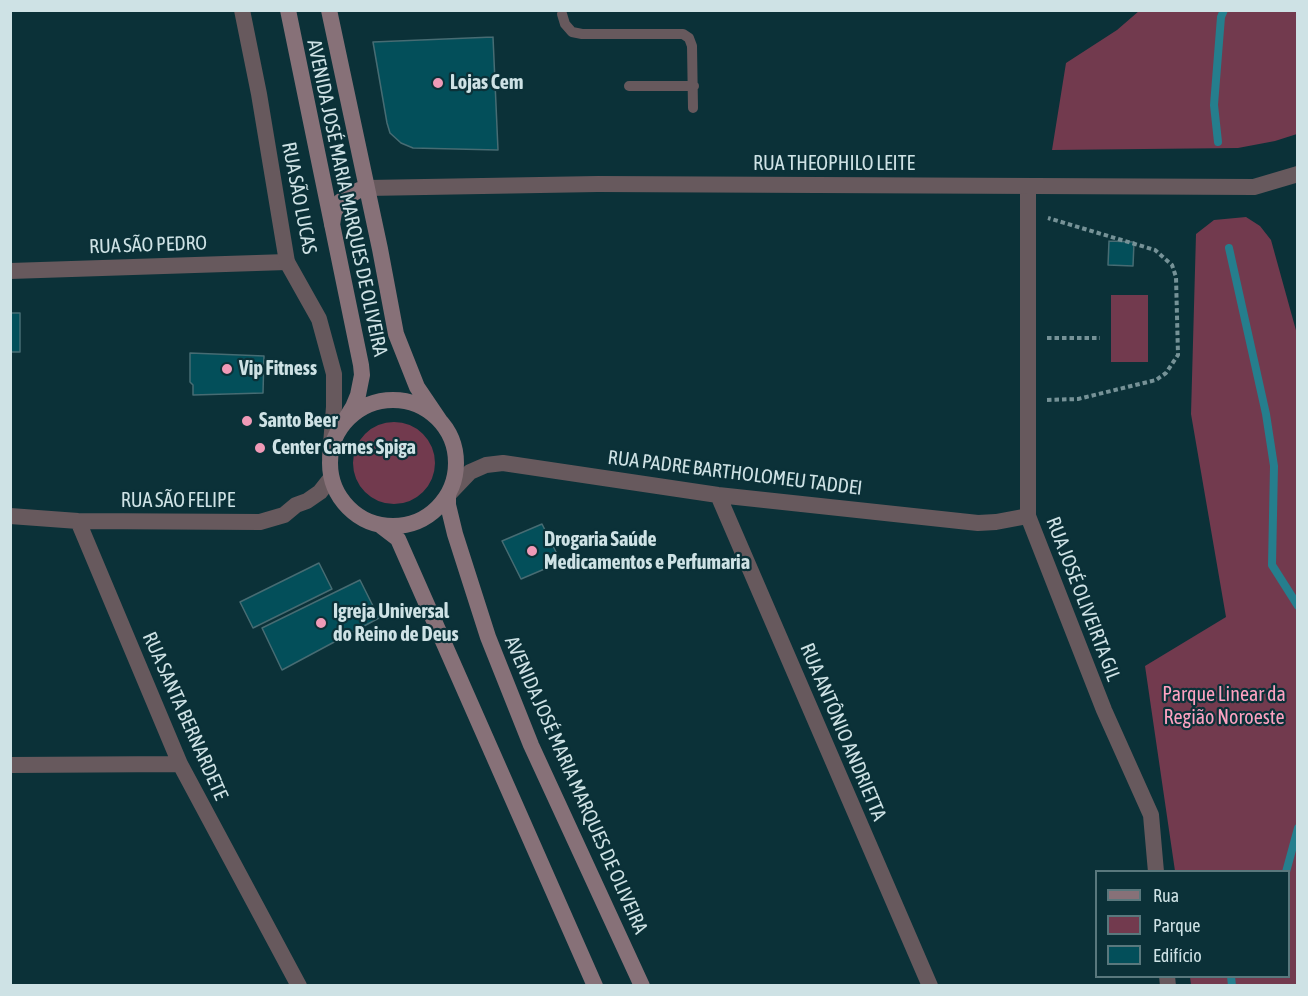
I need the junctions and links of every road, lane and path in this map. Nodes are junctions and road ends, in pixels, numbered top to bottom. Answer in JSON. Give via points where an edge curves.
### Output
{"nodes":[{"id":1,"x":242,"y":10,"type":"edge"},
{"id":2,"x":288,"y":10,"type":"edge"},
{"id":3,"x":329,"y":10,"type":"edge"},
{"id":4,"x":562,"y":14,"type":"dead end"},
{"id":5,"x":629,"y":86,"type":"dead end"},
{"id":6,"x":694,"y":86,"type":"junction"},
{"id":7,"x":693,"y":108,"type":"dead end"},
{"id":8,"x":1298,"y":174,"type":"edge"},
{"id":9,"x":1028,"y":186,"type":"junction"},
{"id":10,"x":368,"y":188,"type":"junction"},
{"id":11,"x":1028,"y":212,"type":"junction"},
{"id":12,"x":332,"y":232,"type":"junction"},
{"id":13,"x":287,"y":262,"type":"junction"},
{"id":14,"x":10,"y":271,"type":"edge"},
{"id":15,"x":1028,"y":338,"type":"junction"},
{"id":16,"x":1100,"y":338,"type":"dead end"},
{"id":17,"x":1028,"y":401,"type":"junction"},
{"id":18,"x":440,"y":421,"type":"junction"},
{"id":19,"x":342,"y":425,"type":"junction"},
{"id":20,"x":330,"y":457,"type":"junction"},
{"id":21,"x":331,"y":478,"type":"junction"},
{"id":22,"x":448,"y":495,"type":"junction"},
{"id":23,"x":718,"y":495,"type":"junction"},
{"id":24,"x":10,"y":516,"type":"edge"},
{"id":25,"x":1028,"y":516,"type":"junction"},
{"id":26,"x":78,"y":521,"type":"junction"},
{"id":27,"x":381,"y":526,"type":"junction"},
{"id":28,"x":10,"y":765,"type":"edge"},
{"id":29,"x":180,"y":765,"type":"junction"},
{"id":30,"x":1156,"y":870,"type":"edge"},
{"id":31,"x":299,"y":986,"type":"edge"},
{"id":32,"x":595,"y":986,"type":"edge"},
{"id":33,"x":642,"y":986,"type":"edge"},
{"id":34,"x":930,"y":986,"type":"edge"}],
"edges":[{"from":1,"to":13,"type":"street","name":"RUA SÃO LUCAS"},
{"from":2,"to":12,"type":"main road","name":"AVENIDA JOSÉ MARIA MARQUES DE OLIVEIRA"},
{"from":3,"to":10,"type":"main road","name":"AVENIDA JOSÉ MARIA MARQUES DE OLIVEIRA"},
{"from":4,"to":6,"type":"lane","via":[[572,32],[582,34],[683,34],[692,46]]},
{"from":5,"to":6,"type":"lane"},
{"from":6,"to":7,"type":"lane"},
{"from":8,"to":9,"type":"street","name":"RUA THEOPHILO LEITE","via":[[1254,188]]},
{"from":9,"to":10,"type":"street","name":"RUA THEOPHILO LEITE","via":[[598,184]]},
{"from":9,"to":11,"type":"street","name":"RUA JOSÉ OLIVEIRTA GIL"},
{"from":10,"to":12,"type":"main road","via":[[337,206]]},
{"from":10,"to":18,"type":"main road","name":"AVENIDA JOSÉ MARIA MARQUES DE OLIVEIRA","via":[[396,334],[417,387]]},
{"from":11,"to":15,"type":"street","name":"RUA JOSÉ OLIVEIRTA GIL"},
{"from":11,"to":17,"type":"path","via":[[1155,250],[1172,265],[1176,277],[1178,355],[1156,380],[1078,399]]},
{"from":12,"to":19,"type":"main road","name":"AVENIDA JOSÉ MARIA MARQUES DE OLIVEIRA","via":[[362,375],[354,407]]},
{"from":13,"to":14,"type":"street","name":"RUA SÃO PEDRO"},
{"from":13,"to":20,"type":"street","name":"RUA SÃO LUCAS","via":[[319,319],[334,374]]},
{"from":15,"to":16,"type":"path"},
{"from":15,"to":17,"type":"street","name":"RUA JOSÉ OLIVEIRTA GIL"},
{"from":17,"to":25,"type":"street","name":"RUA JOSÉ OLIVEIRTA GIL"},
{"from":18,"to":19,"type":"main road","via":[[412,403],[386,401],[354,413]]},
{"from":18,"to":22,"type":"main road","via":[[457,456],[456,477]]},
{"from":19,"to":20,"type":"main road"},
{"from":20,"to":21,"type":"main road"},
{"from":21,"to":26,"type":"street","name":"RUA SÃO FELIPE","via":[[307,501],[284,515],[260,522]]},
{"from":21,"to":27,"type":"main road","via":[[346,507]]},
{"from":22,"to":23,"type":"street","name":"RUA PADRE BARTHOLOMEU TADDEI","via":[[470,472],[502,463]]},
{"from":22,"to":27,"type":"main road","via":[[420,521]]},
{"from":22,"to":33,"type":"main road","name":"AVENIDA JOSÉ MARIA MARQUES DE OLIVEIRA","via":[[455,534],[488,637],[531,745]]},
{"from":23,"to":25,"type":"street","name":"RUA PADRE BARTHOLOMEU TADDEI","via":[[978,523]]},
{"from":23,"to":34,"type":"street","name":"RUA ANTÔNIO ANDRIETTA"},
{"from":24,"to":26,"type":"street","name":"RUA SÃO FELIPE"},
{"from":25,"to":30,"type":"street","name":"RUA JOSÉ OLIVEIRTA GIL","via":[[1104,710],[1151,815]]},
{"from":26,"to":29,"type":"street","name":"RUA SANTA BERNARDETE"},
{"from":27,"to":32,"type":"main road","via":[[398,539]]},
{"from":28,"to":29,"type":"street"},
{"from":29,"to":31,"type":"street","name":"RUA SANTA BERNARDETE"}]}
